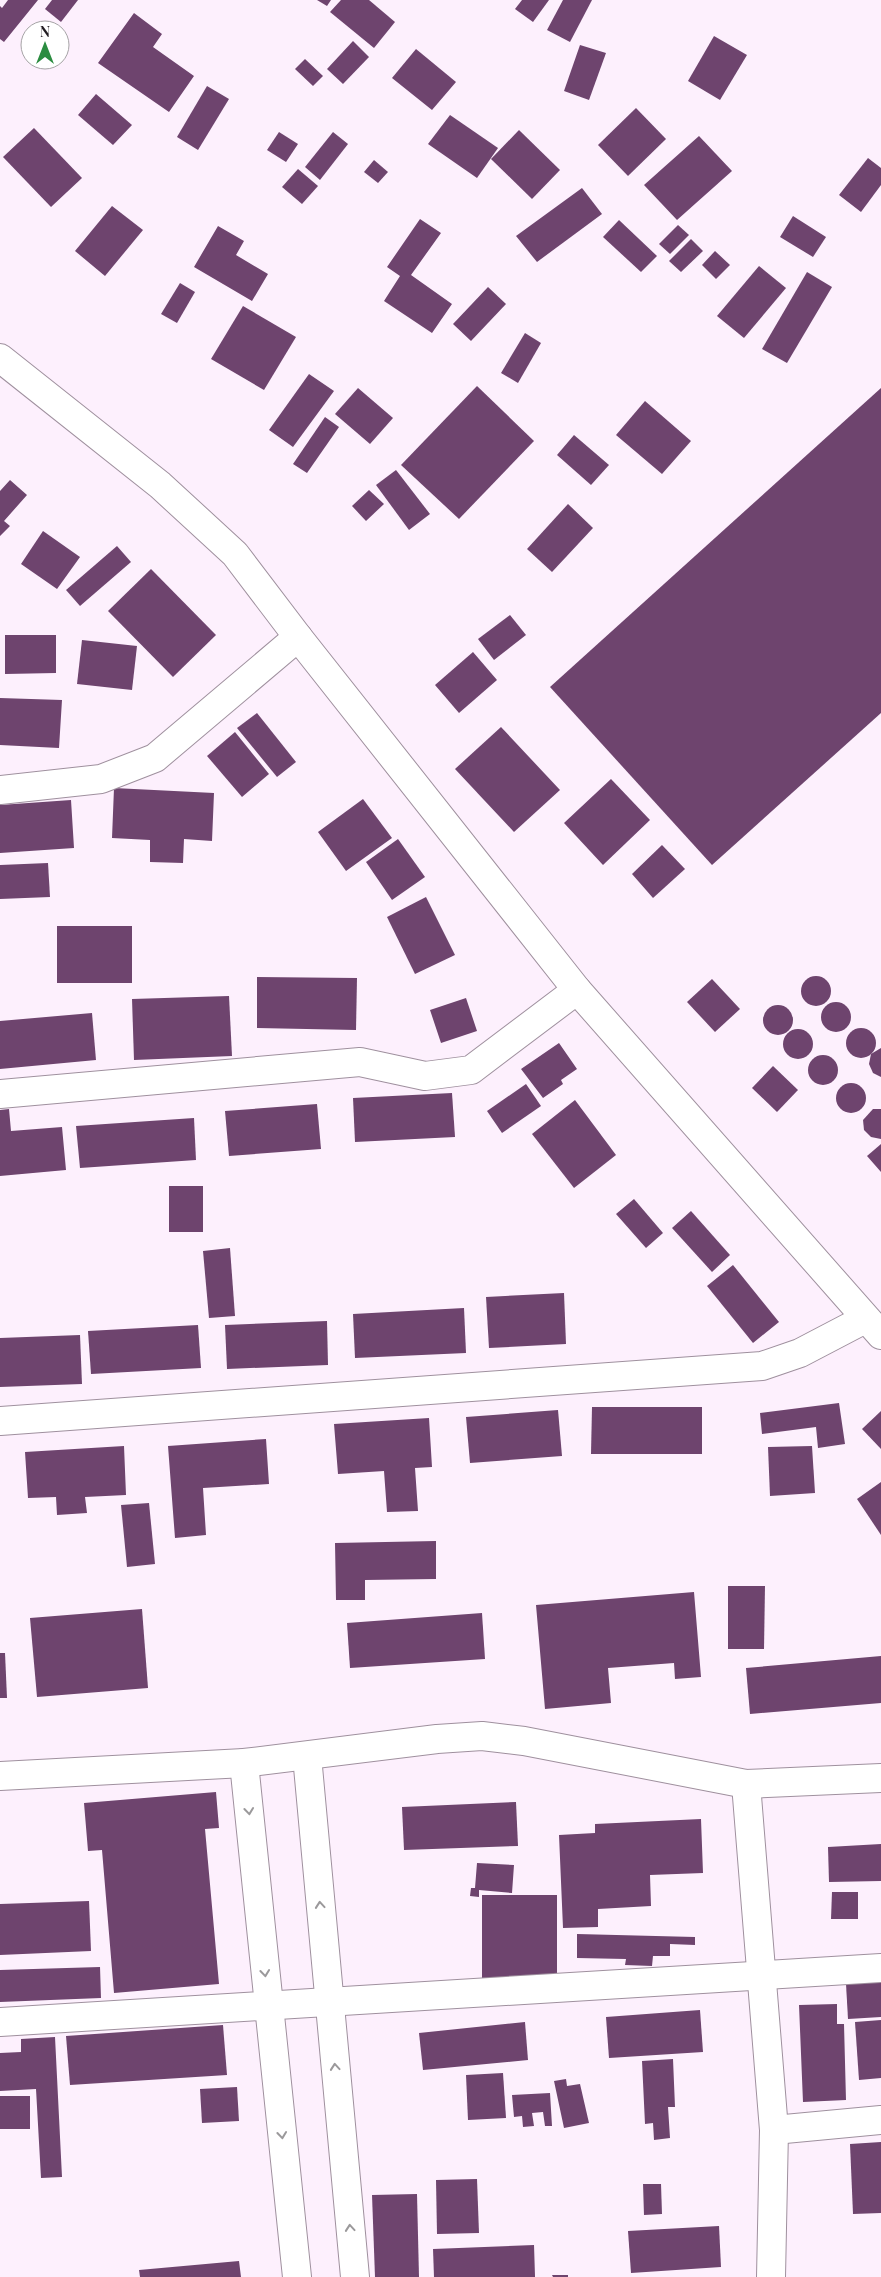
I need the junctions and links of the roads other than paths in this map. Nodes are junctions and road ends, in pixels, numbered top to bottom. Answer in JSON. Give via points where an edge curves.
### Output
{"nodes":[{"id":1,"x":0,"y":358,"type":"edge"},
{"id":2,"x":298,"y":637,"type":"junction"},
{"id":3,"x":0,"y":790,"type":"edge"},
{"id":4,"x":576,"y":990,"type":"junction"},
{"id":5,"x":0,"y":1094,"type":"edge"},
{"id":6,"x":873,"y":1327,"type":"edge"},
{"id":7,"x":0,"y":1422,"type":"edge"},
{"id":8,"x":307,"y":1756,"type":"junction"},
{"id":9,"x":244,"y":1763,"type":"junction"},
{"id":10,"x":0,"y":1776,"type":"edge"},
{"id":11,"x":881,"y":1778,"type":"edge"},
{"id":12,"x":746,"y":1784,"type":"junction"},
{"id":13,"x":881,"y":1968,"type":"edge"},
{"id":14,"x":762,"y":1974,"type":"junction"},
{"id":15,"x":328,"y":2002,"type":"junction"},
{"id":16,"x":269,"y":2006,"type":"junction"},
{"id":17,"x":0,"y":2022,"type":"edge"},
{"id":18,"x":881,"y":2120,"type":"edge"},
{"id":19,"x":774,"y":2130,"type":"junction"},
{"id":20,"x":297,"y":2277,"type":"edge"},
{"id":21,"x":354,"y":2277,"type":"edge"},
{"id":22,"x":771,"y":2277,"type":"edge"}],
"edges":[{"from":1,"to":2,"type":"street","via":[[160,485],[236,554]]},
{"from":2,"to":3,"type":"street","via":[[155,758],[101,779]]},
{"from":2,"to":4,"type":"street"},
{"from":4,"to":5,"type":"street","via":[[471,1070],[425,1076],[360,1062]]},
{"from":4,"to":6,"type":"street"},
{"from":6,"to":7,"type":"street","via":[[762,1366]]},
{"from":8,"to":9,"type":"street"},
{"from":8,"to":12,"type":"street","via":[[437,1738],[482,1736],[524,1741]]},
{"from":15,"to":8,"type":"street","one_way":true},
{"from":9,"to":10,"type":"street"},
{"from":9,"to":16,"type":"street","one_way":true},
{"from":11,"to":12,"type":"street"},
{"from":12,"to":14,"type":"street"},
{"from":13,"to":14,"type":"street"},
{"from":14,"to":15,"type":"street"},
{"from":14,"to":19,"type":"street"},
{"from":15,"to":16,"type":"street"},
{"from":21,"to":15,"type":"street","one_way":true},
{"from":16,"to":17,"type":"street"},
{"from":16,"to":20,"type":"street","one_way":true},
{"from":18,"to":19,"type":"street"},
{"from":19,"to":22,"type":"street"}]}
